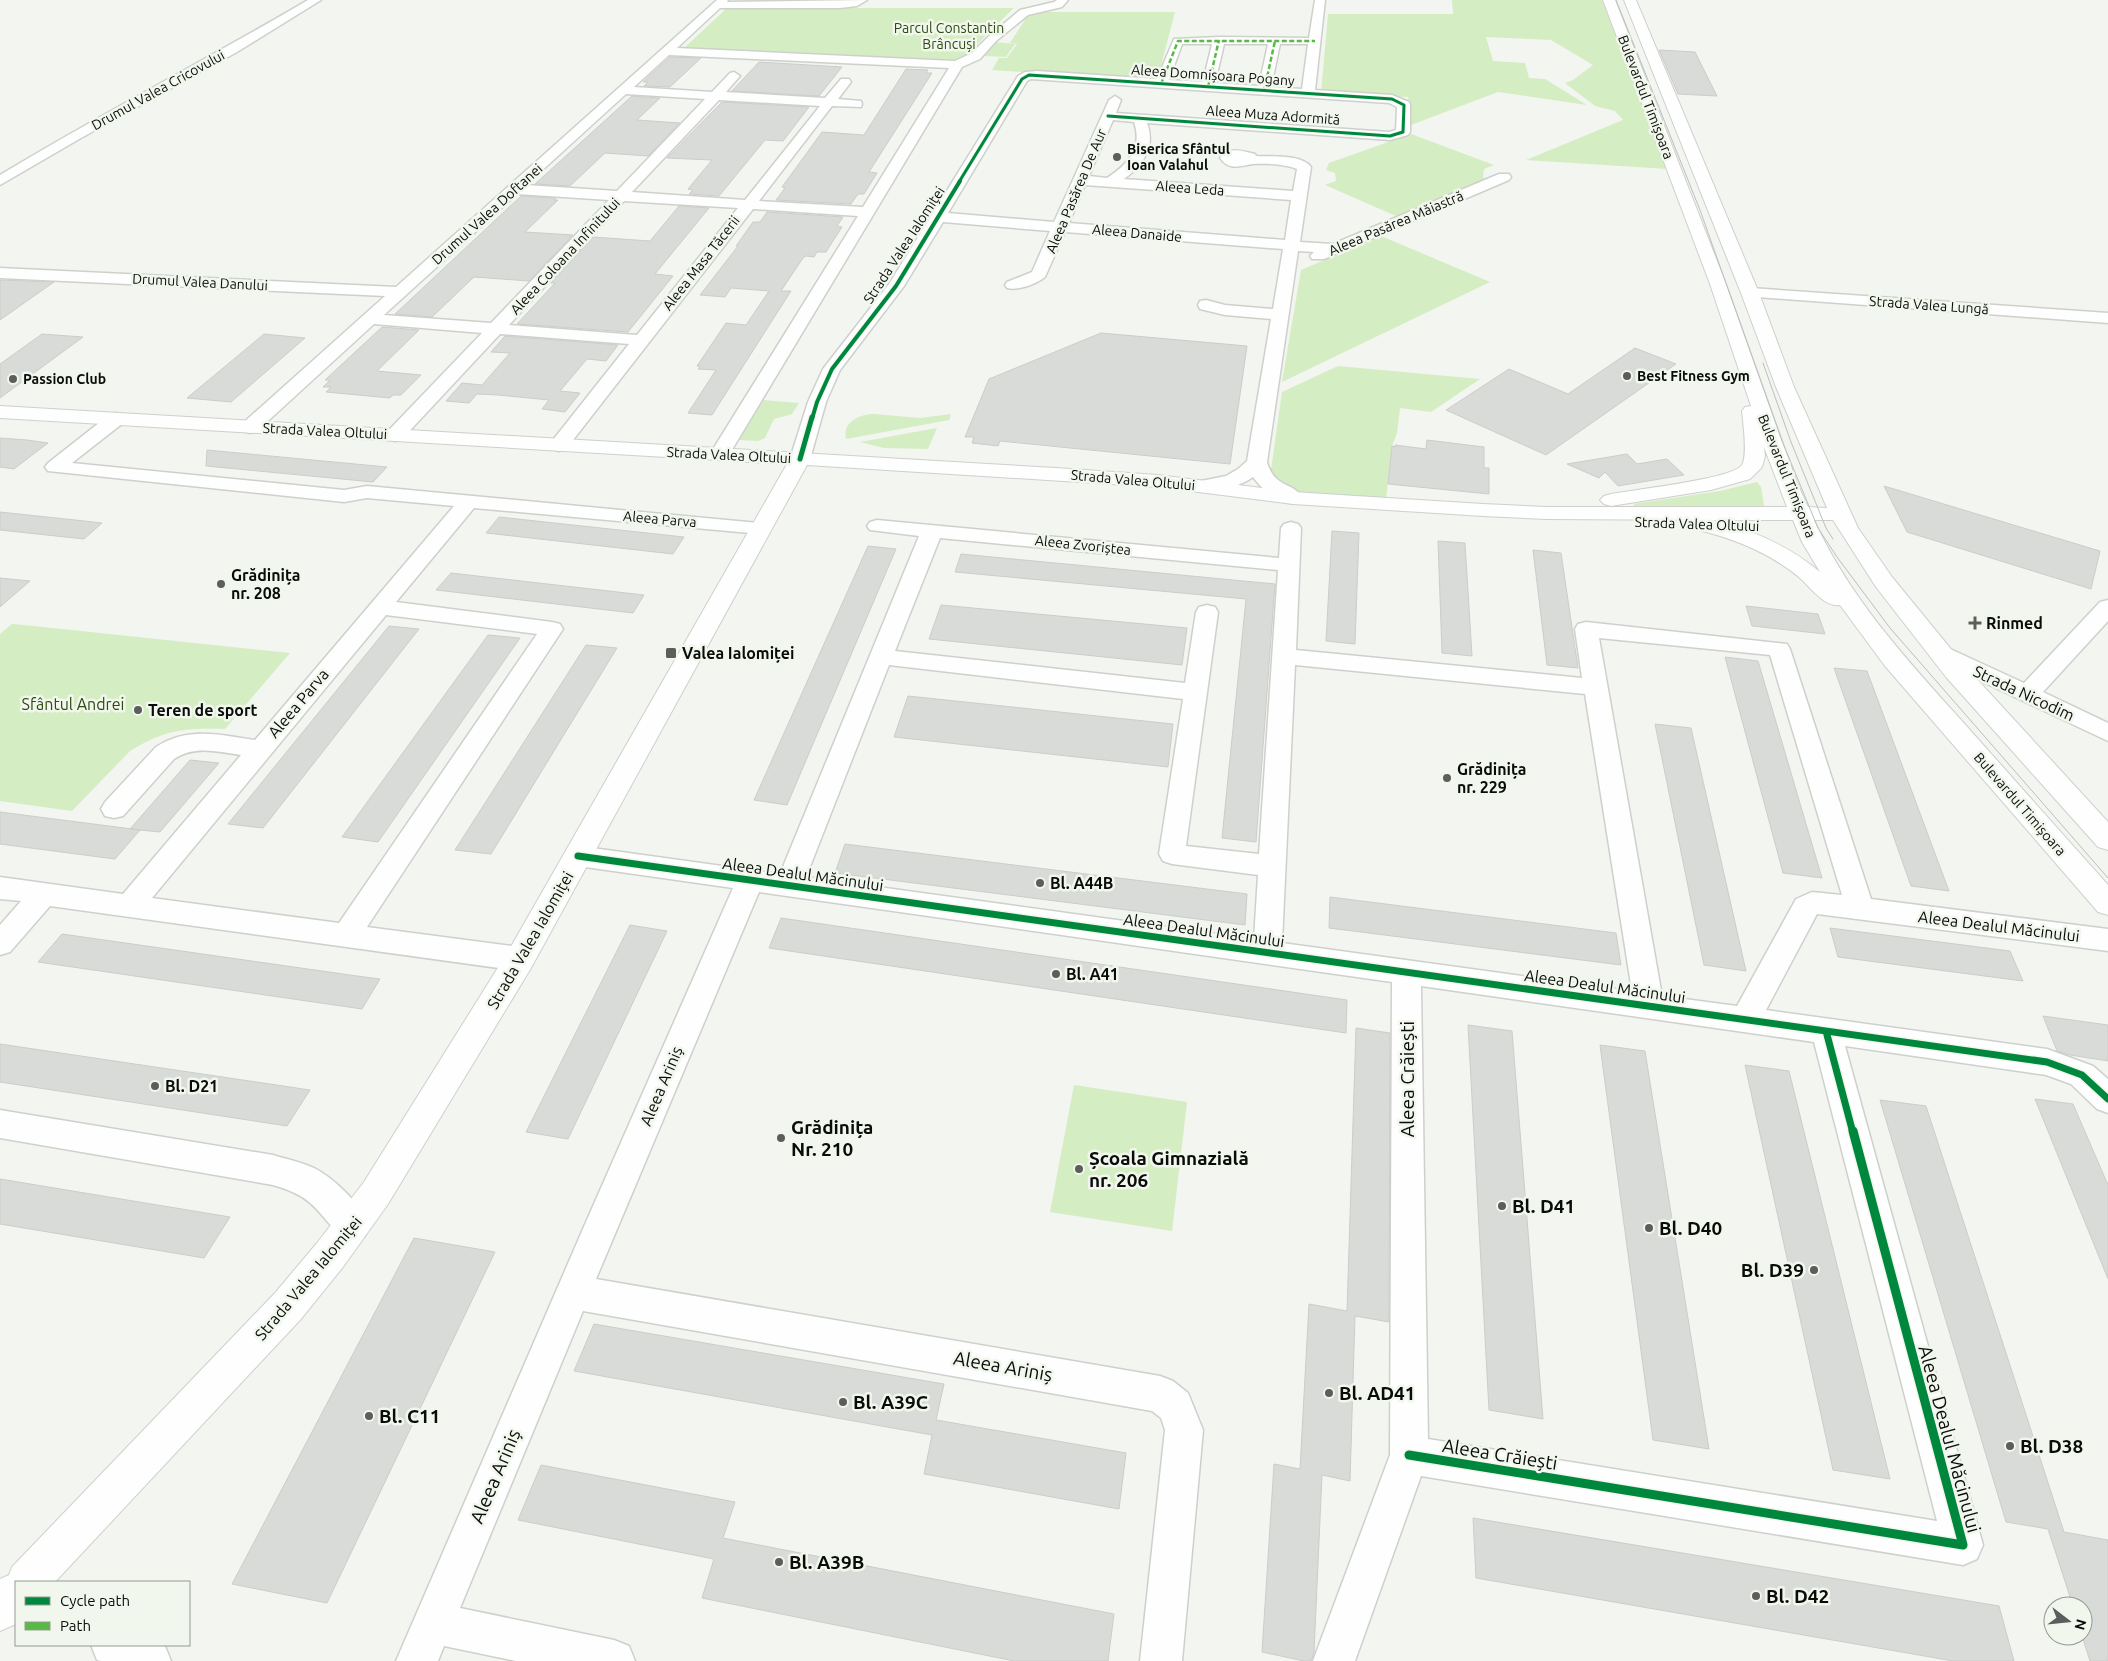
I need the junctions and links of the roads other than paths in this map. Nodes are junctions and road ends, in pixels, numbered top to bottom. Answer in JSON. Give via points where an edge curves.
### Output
{"nodes":[{"id":1,"x":316,"y":0,"type":"edge"},
{"id":2,"x":862,"y":0,"type":"edge"},
{"id":3,"x":1320,"y":0,"type":"edge"},
{"id":4,"x":1609,"y":0,"type":"edge"},
{"id":5,"x":1630,"y":0,"type":"edge"},
{"id":6,"x":721,"y":2,"type":"edge"},
{"id":7,"x":1059,"y":3,"type":"edge"},
{"id":8,"x":1219,"y":40,"type":"junction"},
{"id":9,"x":1275,"y":41,"type":"junction"},
{"id":10,"x":1315,"y":41,"type":"junction"},
{"id":11,"x":667,"y":51,"type":"junction"},
{"id":12,"x":956,"y":65,"type":"junction"},
{"id":13,"x":734,"y":76,"type":"dead end"},
{"id":14,"x":1026,"y":76,"type":"joint"},
{"id":15,"x":1639,"y":80,"type":"junction"},
{"id":16,"x":1123,"y":81,"type":"junction"},
{"id":17,"x":1662,"y":81,"type":"junction"},
{"id":18,"x":845,"y":82,"type":"dead end"},
{"id":19,"x":1161,"y":84,"type":"junction"},
{"id":20,"x":1208,"y":87,"type":"junction"},
{"id":21,"x":624,"y":90,"type":"junction"},
{"id":22,"x":1264,"y":91,"type":"junction"},
{"id":23,"x":1308,"y":93,"type":"junction"},
{"id":24,"x":716,"y":96,"type":"junction"},
{"id":25,"x":1399,"y":101,"type":"joint"},
{"id":26,"x":828,"y":103,"type":"junction"},
{"id":27,"x":856,"y":104,"type":"dead end"},
{"id":28,"x":1108,"y":116,"type":"junction"},
{"id":29,"x":1139,"y":118,"type":"junction"},
{"id":30,"x":1250,"y":160,"type":"dead end"},
{"id":31,"x":1504,"y":177,"type":"dead end"},
{"id":32,"x":1081,"y":180,"type":"junction"},
{"id":33,"x":0,"y":181,"type":"edge"},
{"id":34,"x":1110,"y":182,"type":"junction"},
{"id":35,"x":514,"y":189,"type":"junction"},
{"id":36,"x":620,"y":196,"type":"junction"},
{"id":37,"x":1300,"y":196,"type":"junction"},
{"id":38,"x":747,"y":205,"type":"junction"},
{"id":39,"x":867,"y":212,"type":"junction"},
{"id":40,"x":938,"y":217,"type":"junction"},
{"id":41,"x":1061,"y":227,"type":"junction"},
{"id":42,"x":1292,"y":246,"type":"junction"},
{"id":43,"x":1335,"y":249,"type":"junction"},
{"id":44,"x":1288,"y":268,"type":"junction"},
{"id":45,"x":0,"y":272,"type":"edge"},
{"id":46,"x":1014,"y":286,"type":"dead end"},
{"id":47,"x":400,"y":292,"type":"junction"},
{"id":48,"x":1750,"y":293,"type":"junction"},
{"id":49,"x":1206,"y":305,"type":"dead end"},
{"id":50,"x":1281,"y":315,"type":"junction"},
{"id":51,"x":2108,"y":318,"type":"edge"},
{"id":52,"x":369,"y":319,"type":"junction"},
{"id":53,"x":496,"y":329,"type":"junction"},
{"id":54,"x":641,"y":340,"type":"junction"},
{"id":55,"x":1751,"y":382,"type":"junction"},
{"id":56,"x":0,"y":412,"type":"edge"},
{"id":57,"x":116,"y":419,"type":"junction"},
{"id":58,"x":250,"y":427,"type":"junction"},
{"id":59,"x":395,"y":435,"type":"junction"},
{"id":60,"x":1772,"y":441,"type":"junction"},
{"id":61,"x":1809,"y":443,"type":"junction"},
{"id":62,"x":559,"y":445,"type":"junction"},
{"id":63,"x":720,"y":454,"type":"junction"},
{"id":64,"x":800,"y":459,"type":"junction"},
{"id":65,"x":1257,"y":462,"type":"junction"},
{"id":66,"x":1203,"y":486,"type":"junction"},
{"id":67,"x":1293,"y":498,"type":"junction"},
{"id":68,"x":469,"y":501,"type":"junction"},
{"id":69,"x":1547,"y":513,"type":"junction"},
{"id":70,"x":1803,"y":521,"type":"junction"},
{"id":71,"x":1843,"y":521,"type":"junction"},
{"id":72,"x":877,"y":526,"type":"dead end"},
{"id":73,"x":1710,"y":526,"type":"junction"},
{"id":74,"x":761,"y":528,"type":"junction"},
{"id":75,"x":1291,"y":528,"type":"dead end"},
{"id":76,"x":932,"y":531,"type":"junction"},
{"id":77,"x":1289,"y":565,"type":"junction"},
{"id":78,"x":2108,"y":607,"type":"edge"},
{"id":79,"x":379,"y":608,"type":"junction"},
{"id":80,"x":1207,"y":612,"type":"dead end"},
{"id":81,"x":1869,"y":628,"type":"junction"},
{"id":82,"x":1940,"y":653,"type":"junction"},
{"id":83,"x":1284,"y":656,"type":"junction"},
{"id":84,"x":882,"y":658,"type":"junction"},
{"id":85,"x":1596,"y":687,"type":"junction"},
{"id":86,"x":1195,"y":692,"type":"junction"},
{"id":87,"x":2028,"y":694,"type":"junction"},
{"id":88,"x":2108,"y":733,"type":"edge"},
{"id":89,"x":260,"y":749,"type":"junction"},
{"id":90,"x":114,"y":809,"type":"dead end"},
{"id":91,"x":2108,"y":840,"type":"edge"},
{"id":92,"x":578,"y":856,"type":"junction"},
{"id":93,"x":1272,"y":866,"type":"junction"},
{"id":94,"x":750,"y":881,"type":"junction"},
{"id":95,"x":790,"y":886,"type":"junction"},
{"id":96,"x":0,"y":888,"type":"edge"},
{"id":97,"x":44,"y":894,"type":"junction"},
{"id":98,"x":2108,"y":904,"type":"edge"},
{"id":99,"x":129,"y":906,"type":"junction"},
{"id":100,"x":1860,"y":908,"type":"junction"},
{"id":101,"x":346,"y":935,"type":"junction"},
{"id":102,"x":2108,"y":940,"type":"edge"},
{"id":103,"x":0,"y":944,"type":"edge"},
{"id":104,"x":1267,"y":953,"type":"junction"},
{"id":105,"x":520,"y":959,"type":"junction"},
{"id":106,"x":1406,"y":972,"type":"junction"},
{"id":107,"x":1649,"y":1006,"type":"junction"},
{"id":108,"x":1745,"y":1020,"type":"junction"},
{"id":109,"x":1826,"y":1031,"type":"junction"},
{"id":110,"x":2108,"y":1100,"type":"edge"},
{"id":111,"x":0,"y":1124,"type":"edge"},
{"id":112,"x":353,"y":1225,"type":"junction"},
{"id":113,"x":573,"y":1292,"type":"junction"},
{"id":114,"x":1409,"y":1455,"type":"junction"},
{"id":115,"x":1586,"y":1483,"type":"joint"},
{"id":116,"x":28,"y":1581,"type":"edge"},
{"id":117,"x":433,"y":1623,"type":"junction"},
{"id":118,"x":114,"y":1646,"type":"edge"},
{"id":119,"x":150,"y":1661,"type":"edge"},
{"id":120,"x":417,"y":1661,"type":"edge"},
{"id":121,"x":614,"y":1661,"type":"edge"},
{"id":122,"x":1161,"y":1661,"type":"edge"},
{"id":123,"x":1334,"y":1661,"type":"edge"}],
"edges":[{"from":1,"to":33,"type":"street","name":"Drumul Valea Cricovului"},
{"from":2,"to":6,"type":"street","via":[[840,5]]},
{"from":3,"to":10,"type":"street"},
{"from":4,"to":15,"type":"main road","name":"Bulevardul Timișoara"},
{"from":5,"to":17,"type":"main road","name":"Bulevardul Timișoara"},
{"from":6,"to":11,"type":"street","name":"Drumul Valea Doftanei"},
{"from":7,"to":12,"type":"street","via":[[1026,11],[976,56]]},
{"from":8,"to":9,"type":"street"},
{"from":8,"to":19,"type":"street","via":[[1178,41]]},
{"from":8,"to":20,"type":"street"},
{"from":9,"to":10,"type":"street"},
{"from":9,"to":22,"type":"street"},
{"from":10,"to":23,"type":"street"},
{"from":11,"to":12,"type":"street"},
{"from":11,"to":21,"type":"street","name":"Drumul Valea Doftanei"},
{"from":12,"to":39,"type":"street"},
{"from":13,"to":24,"type":"street","name":"Aleea Coloana Infinitului"},
{"from":14,"to":16,"type":"street","name":"Aleea Domnișoara Pogany"},
{"from":14,"to":40,"type":"street","name":"Strada Valea Ialomiței"},
{"from":15,"to":17,"type":"main road"},
{"from":15,"to":55,"type":"main road","name":"Bulevardul Timișoara","via":[[1718,284]]},
{"from":16,"to":19,"type":"street","name":"Aleea Domnișoara Pogany"},
{"from":16,"to":28,"type":"street","name":"Aleea Pasărea De Aur"},
{"from":17,"to":48,"type":"main road","name":"Bulevardul Timișoara"},
{"from":18,"to":26,"type":"street","name":"Aleea Masa Tăcerii"},
{"from":19,"to":20,"type":"street","name":"Aleea Domnișoara Pogany"},
{"from":20,"to":22,"type":"street","name":"Aleea Domnișoara Pogany"},
{"from":21,"to":24,"type":"street"},
{"from":21,"to":35,"type":"street","name":"Drumul Valea Doftanei"},
{"from":22,"to":23,"type":"street","name":"Aleea Domnișoara Pogany"},
{"from":23,"to":25,"type":"street","name":"Aleea Domnișoara Pogany"},
{"from":24,"to":26,"type":"street"},
{"from":24,"to":36,"type":"street","name":"Aleea Coloana Infinitului"},
{"from":25,"to":29,"type":"street","name":"Aleea Muza Adormită","via":[[1404,104],[1403,132],[1390,136]]},
{"from":26,"to":27,"type":"street"},
{"from":26,"to":38,"type":"street","name":"Aleea Masa Tăcerii"},
{"from":28,"to":29,"type":"street","name":"Aleea Muza Adormită"},
{"from":28,"to":32,"type":"street","name":"Aleea Pasărea De Aur"},
{"from":29,"to":34,"type":"street","name":"Aleea Pasărea De Aur","via":[[1145,131],[1145,143],[1130,168]]},
{"from":30,"to":37,"type":"street","via":[[1302,165]]},
{"from":31,"to":43,"type":"street","name":"Aleea Pasărea Măiastră"},
{"from":32,"to":34,"type":"street","name":"Aleea Leda"},
{"from":32,"to":41,"type":"street","name":"Aleea Pasărea De Aur"},
{"from":34,"to":37,"type":"street","name":"Aleea Leda"},
{"from":35,"to":36,"type":"street"},
{"from":35,"to":47,"type":"street","name":"Drumul Valea Doftanei"},
{"from":36,"to":38,"type":"street"},
{"from":36,"to":53,"type":"street","name":"Aleea Coloana Infinitului"},
{"from":37,"to":42,"type":"street"},
{"from":38,"to":39,"type":"street"},
{"from":38,"to":54,"type":"street","name":"Aleea Masa Tăcerii"},
{"from":39,"to":63,"type":"street"},
{"from":40,"to":41,"type":"street","name":"Aleea Danaide"},
{"from":40,"to":64,"type":"street","name":"Strada Valea Ialomiței","via":[[891,294],[828,377],[816,402]]},
{"from":41,"to":42,"type":"street","name":"Aleea Danaide"},
{"from":41,"to":46,"type":"street","name":"Aleea Pasărea De Aur","via":[[1039,274]]},
{"from":42,"to":43,"type":"street","name":"Aleea Danaide"},
{"from":42,"to":44,"type":"street"},
{"from":43,"to":44,"type":"street","name":"Aleea Pasărea Măiastră"},
{"from":44,"to":50,"type":"street"},
{"from":45,"to":47,"type":"street","name":"Drumul Valea Danului"},
{"from":47,"to":52,"type":"street","name":"Drumul Valea Doftanei"},
{"from":48,"to":51,"type":"street","name":"Strada Valea Lungă"},
{"from":48,"to":61,"type":"main road","name":"Bulevardul Timișoara"},
{"from":49,"to":50,"type":"street"},
{"from":50,"to":65,"type":"street"},
{"from":52,"to":53,"type":"street"},
{"from":52,"to":58,"type":"street","name":"Drumul Valea Doftanei"},
{"from":53,"to":54,"type":"street"},
{"from":53,"to":59,"type":"street","name":"Aleea Coloana Infinitului"},
{"from":54,"to":62,"type":"street","name":"Aleea Masa Tăcerii"},
{"from":55,"to":60,"type":"main road","name":"Bulevardul Timișoara"},
{"from":55,"to":69,"type":"main road","via":[[1755,456],[1752,467],[1743,475],[1711,484]]},
{"from":56,"to":57,"type":"main road","name":"Strada Valea Oltului"},
{"from":57,"to":58,"type":"main road","name":"Strada Valea Oltului"},
{"from":57,"to":68,"type":"street","name":"Aleea Parva","via":[[55,467],[344,496],[366,492]]},
{"from":58,"to":59,"type":"main road","name":"Strada Valea Oltului"},
{"from":59,"to":62,"type":"main road","name":"Strada Valea Oltului"},
{"from":60,"to":61,"type":"main road"},
{"from":60,"to":70,"type":"main road","name":"Bulevardul Timișoara"},
{"from":61,"to":71,"type":"main road","name":"Bulevardul Timișoara"},
{"from":62,"to":63,"type":"main road","name":"Strada Valea Oltului"},
{"from":63,"to":64,"type":"main road","name":"Strada Valea Oltului"},
{"from":64,"to":66,"type":"main road","name":"Strada Valea Oltului"},
{"from":64,"to":74,"type":"main road","name":"Strada Valea Ialomiței"},
{"from":65,"to":66,"type":"street","via":[[1241,478]]},
{"from":65,"to":67,"type":"street","via":[[1264,481]]},
{"from":66,"to":67,"type":"main road","name":"Strada Valea Oltului"},
{"from":67,"to":69,"type":"main road","name":"Strada Valea Oltului"},
{"from":68,"to":74,"type":"street","name":"Aleea Parva"},
{"from":68,"to":79,"type":"street","name":"Aleea Parva"},
{"from":69,"to":70,"type":"main road","name":"Strada Valea Oltului"},
{"from":69,"to":73,"type":"main road","name":"Strada Valea Oltului"},
{"from":70,"to":71,"type":"main road","name":"Strada Valea Oltului"},
{"from":70,"to":73,"type":"main road","name":"Strada Valea Oltului"},
{"from":70,"to":81,"type":"main road","name":"Bulevardul Timișoara","via":[[1829,571]]},
{"from":71,"to":82,"type":"main road","name":"Bulevardul Timișoara","via":[[1884,582]]},
{"from":72,"to":76,"type":"street","name":"Aleea Zvoriștea"},
{"from":73,"to":81,"type":"main road","via":[[1757,540],[1785,556]]},
{"from":74,"to":92,"type":"main road","name":"Strada Valea Ialomiței"},
{"from":75,"to":77,"type":"street"},
{"from":76,"to":77,"type":"street","name":"Aleea Zvoriștea"},
{"from":76,"to":84,"type":"street","name":"Aleea Dealul Măcinului"},
{"from":77,"to":83,"type":"street"},
{"from":78,"to":87,"type":"street"},
{"from":79,"to":89,"type":"street","name":"Aleea Parva"},
{"from":79,"to":101,"type":"street","via":[[552,629]]},
{"from":80,"to":86,"type":"street"},
{"from":81,"to":98,"type":"main road","name":"Bulevardul Timișoara"},
{"from":82,"to":87,"type":"street","name":"Strada Nicodim"},
{"from":82,"to":91,"type":"main road","name":"Bulevardul Timișoara"},
{"from":83,"to":85,"type":"street"},
{"from":83,"to":93,"type":"street"},
{"from":84,"to":86,"type":"street"},
{"from":84,"to":95,"type":"street","name":"Aleea Dealul Măcinului"},
{"from":85,"to":100,"type":"street","name":"Aleea Dealul Măcinului","via":[[1586,629],[1779,649]]},
{"from":85,"to":107,"type":"street","name":"Aleea Dealul Măcinului"},
{"from":86,"to":93,"type":"street","via":[[1172,854]]},
{"from":87,"to":88,"type":"street","name":"Strada Nicodim"},
{"from":89,"to":90,"type":"street","via":[[195,741],[174,747]]},
{"from":89,"to":99,"type":"street","name":"Aleea Parva"},
{"from":92,"to":94,"type":"street","name":"Aleea Dealul Măcinului"},
{"from":92,"to":105,"type":"main road","name":"Strada Valea Ialomiței"},
{"from":93,"to":104,"type":"street"},
{"from":94,"to":95,"type":"street","name":"Aleea Dealul Măcinului"},
{"from":94,"to":113,"type":"street","name":"Aleea Ariniș"},
{"from":95,"to":104,"type":"street","name":"Aleea Dealul Măcinului"},
{"from":96,"to":97,"type":"street"},
{"from":97,"to":99,"type":"street"},
{"from":97,"to":103,"type":"street"},
{"from":99,"to":101,"type":"street"},
{"from":100,"to":102,"type":"street","name":"Aleea Dealul Măcinului"},
{"from":100,"to":108,"type":"street","name":"Aleea Dealul Măcinului","via":[[1820,903],[1806,907]]},
{"from":101,"to":105,"type":"street"},
{"from":104,"to":106,"type":"street","name":"Aleea Dealul Măcinului"},
{"from":105,"to":112,"type":"main road","name":"Strada Valea Ialomiței","via":[[413,1136]]},
{"from":106,"to":107,"type":"street","name":"Aleea Dealul Măcinului"},
{"from":106,"to":114,"type":"street","name":"Aleea Crăiești"},
{"from":107,"to":108,"type":"street","name":"Aleea Dealul Măcinului"},
{"from":108,"to":109,"type":"street","name":"Aleea Dealul Măcinului"},
{"from":109,"to":110,"type":"street","name":"Aleea Dealul Măcinului","via":[[2047,1062],[2082,1075]]},
{"from":109,"to":115,"type":"street","name":"Aleea Dealul Măcinului","via":[[1963,1545]]},
{"from":111,"to":112,"type":"street","via":[[272,1170],[304,1179]]},
{"from":112,"to":116,"type":"main road","name":"Strada Valea Ialomiței","via":[[282,1312]]},
{"from":113,"to":117,"type":"street","name":"Aleea Ariniș"},
{"from":113,"to":122,"type":"street","name":"Aleea Ariniș","via":[[1160,1394],[1175,1406],[1184,1430]]},
{"from":114,"to":115,"type":"street","name":"Aleea Crăiești"},
{"from":114,"to":123,"type":"street","name":"Aleea Crăiești"},
{"from":117,"to":120,"type":"street","name":"Aleea Ariniș"},
{"from":117,"to":121,"type":"street"},
{"from":118,"to":119,"type":"street"}]}
